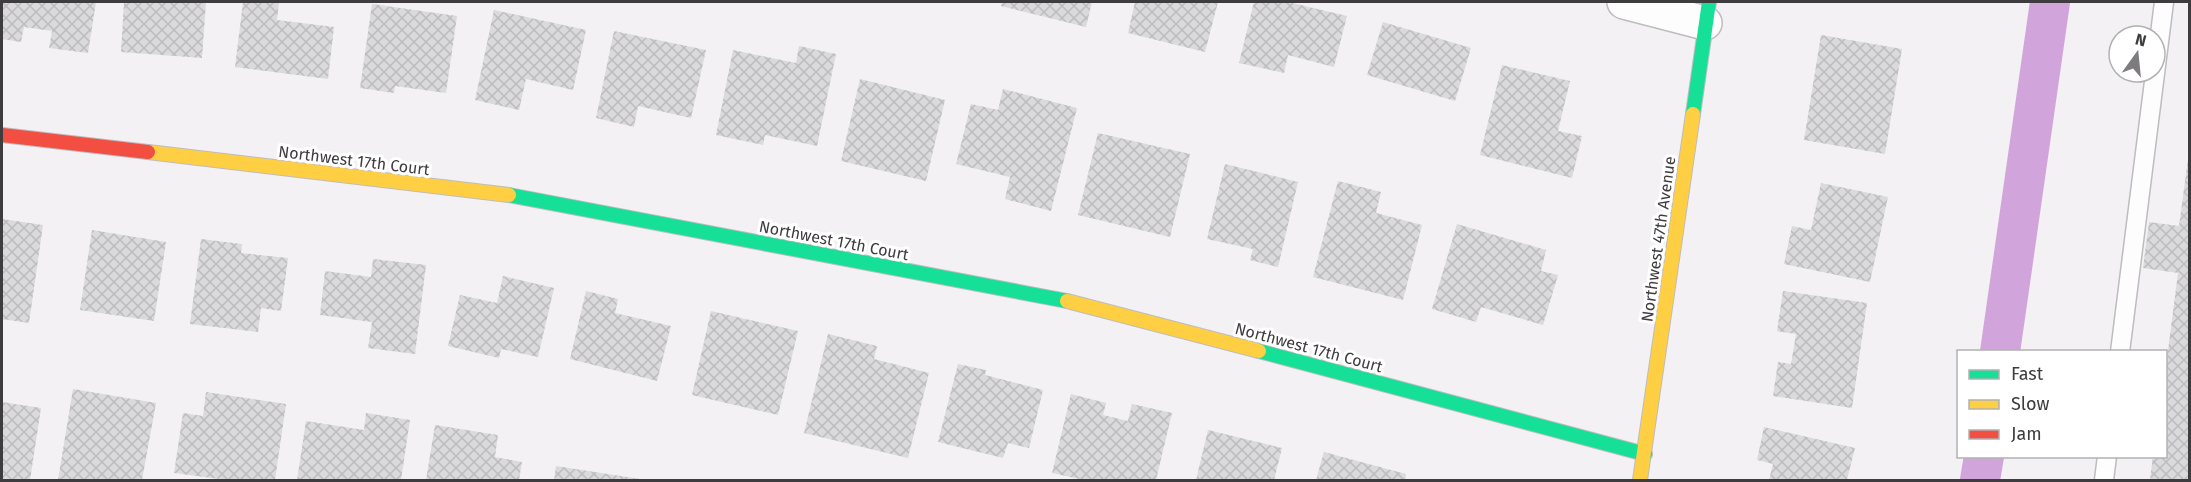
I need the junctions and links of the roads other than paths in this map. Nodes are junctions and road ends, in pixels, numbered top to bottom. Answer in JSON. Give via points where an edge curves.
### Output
{"nodes":[{"id":1,"x":1624,"y":2,"type":"edge"},
{"id":2,"x":2164,"y":2,"type":"edge"},
{"id":3,"x":1707,"y":12,"type":"edge"},
{"id":4,"x":2,"y":135,"type":"edge"},
{"id":5,"x":2120,"y":350,"type":"edge"},
{"id":6,"x":1645,"y":454,"type":"junction"},
{"id":7,"x":2107,"y":458,"type":"edge"},
{"id":8,"x":1640,"y":480,"type":"edge"},
{"id":9,"x":2104,"y":480,"type":"edge"}],
"edges":[{"from":1,"to":3,"type":"street"},
{"from":2,"to":5,"type":"lane"},
{"from":3,"to":6,"type":"street","name":"Northwest 47th Avenue"},
{"from":4,"to":6,"type":"street","name":"Northwest 17th Court","via":[[513,195],[1089,305]]},
{"from":6,"to":8,"type":"street","name":"Northwest 47th Avenue"},
{"from":7,"to":9,"type":"lane"}]}
